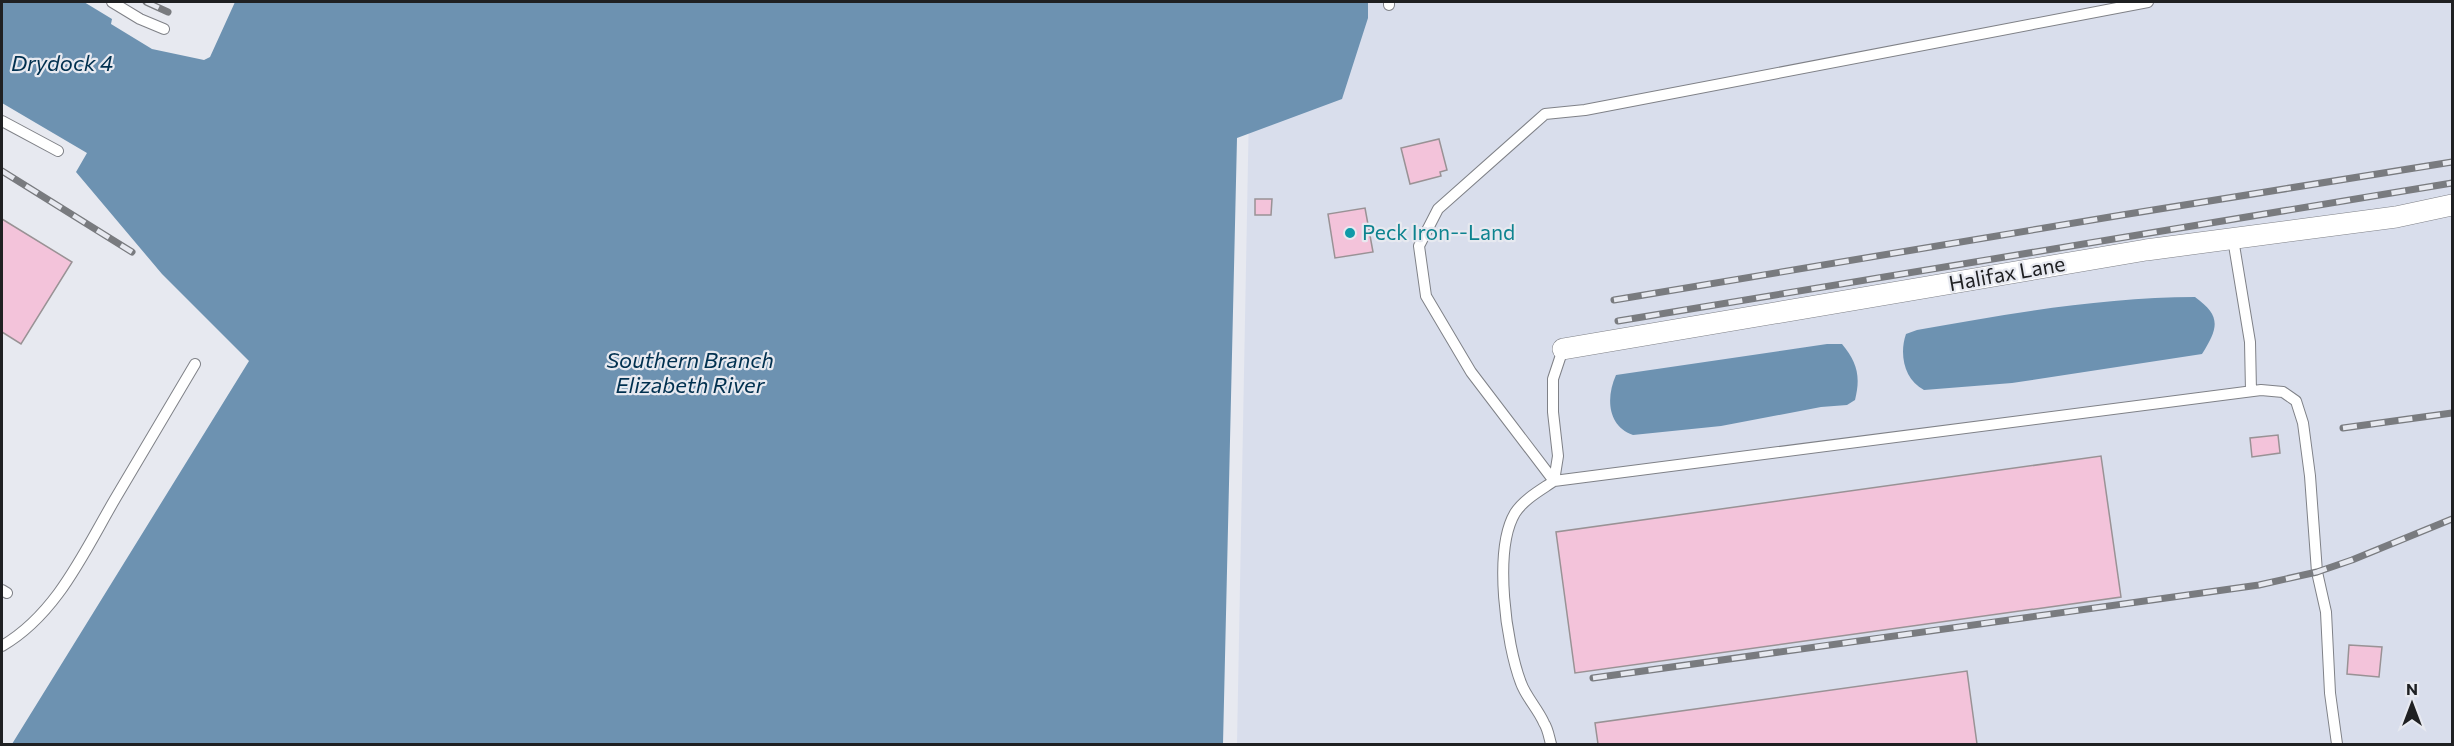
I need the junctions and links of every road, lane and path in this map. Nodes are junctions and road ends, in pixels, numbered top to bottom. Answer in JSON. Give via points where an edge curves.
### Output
{"nodes":[{"id":1,"x":112,"y":2,"type":"edge"},
{"id":2,"x":2148,"y":2,"type":"edge"},
{"id":3,"x":164,"y":29,"type":"dead end"},
{"id":4,"x":2,"y":121,"type":"edge"},
{"id":5,"x":58,"y":151,"type":"dead end"},
{"id":6,"x":2452,"y":206,"type":"edge"},
{"id":7,"x":2233,"y":239,"type":"junction"},
{"id":8,"x":1563,"y":349,"type":"joint"},
{"id":9,"x":195,"y":364,"type":"dead end"},
{"id":10,"x":2251,"y":391,"type":"junction"},
{"id":11,"x":1554,"y":481,"type":"junction"},
{"id":12,"x":2,"y":646,"type":"edge"},
{"id":13,"x":1551,"y":744,"type":"edge"},
{"id":14,"x":2337,"y":744,"type":"edge"}],
"edges":[{"from":1,"to":3,"type":"lane"},
{"from":2,"to":11,"type":"lane","via":[[1585,110],[1545,114],[1438,209],[1419,246],[1426,296],[1471,372]]},
{"from":4,"to":5,"type":"lane"},
{"from":6,"to":7,"type":"street","name":"Halifax Lane"},
{"from":7,"to":8,"type":"street","name":"Halifax Lane","via":[[2146,250]]},
{"from":7,"to":10,"type":"lane","via":[[2250,342]]},
{"from":8,"to":11,"type":"lane","via":[[1553,379],[1558,456]]},
{"from":9,"to":12,"type":"lane","via":[[64,584],[38,619]]},
{"from":10,"to":11,"type":"lane"},
{"from":10,"to":14,"type":"lane","via":[[2283,392],[2296,401],[2303,423]]},
{"from":11,"to":13,"type":"lane","via":[[1515,513],[1503,546],[1502,578],[1521,684],[1545,724]]}]}
